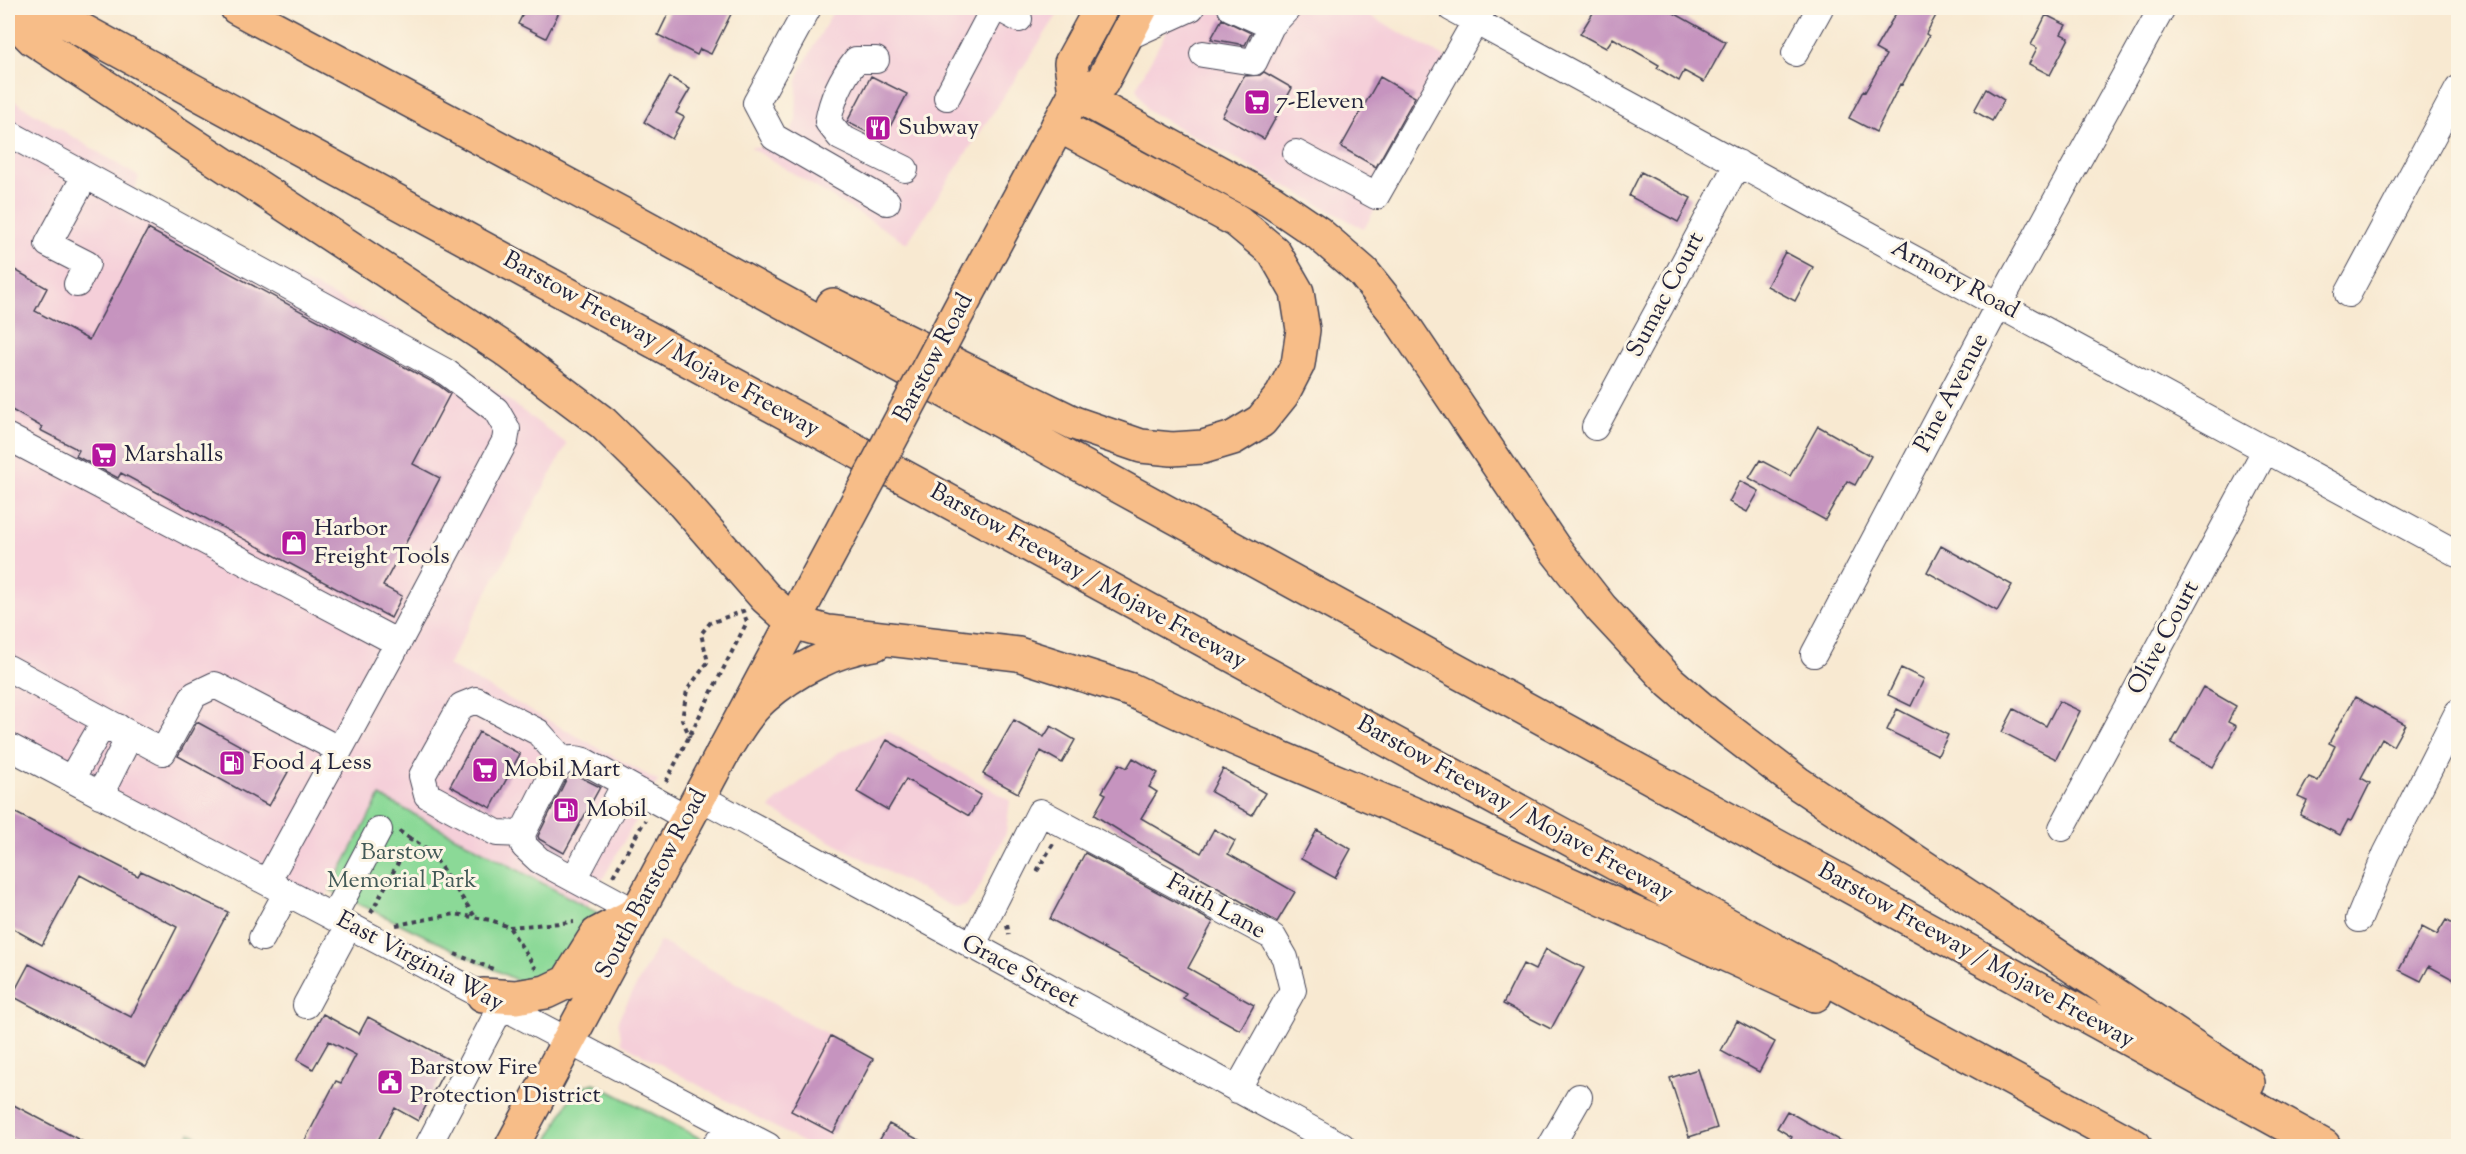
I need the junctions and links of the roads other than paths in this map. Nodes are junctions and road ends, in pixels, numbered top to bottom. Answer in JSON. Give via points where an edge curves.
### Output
{"nodes":[{"id":1,"x":41,"y":8,"type":"edge"},
{"id":2,"x":237,"y":8,"type":"edge"},
{"id":3,"x":808,"y":8,"type":"edge"},
{"id":4,"x":994,"y":8,"type":"edge"},
{"id":5,"x":1101,"y":8,"type":"edge"},
{"id":6,"x":1141,"y":8,"type":"edge"},
{"id":7,"x":1191,"y":8,"type":"edge"},
{"id":8,"x":1231,"y":8,"type":"edge"},
{"id":9,"x":1451,"y":8,"type":"edge"},
{"id":10,"x":1820,"y":8,"type":"edge"},
{"id":11,"x":2162,"y":8,"type":"edge"},
{"id":12,"x":8,"y":14,"type":"edge"},
{"id":13,"x":1479,"y":14,"type":"edge"},
{"id":14,"x":1280,"y":17,"type":"edge"},
{"id":15,"x":1125,"y":38,"type":"junction"},
{"id":16,"x":1795,"y":53,"type":"dead end"},
{"id":17,"x":1203,"y":54,"type":"dead end"},
{"id":18,"x":876,"y":60,"type":"dead end"},
{"id":19,"x":2458,"y":89,"type":"edge"},
{"id":20,"x":1075,"y":94,"type":"junction"},
{"id":21,"x":947,"y":97,"type":"dead end"},
{"id":22,"x":1058,"y":125,"type":"junction"},
{"id":23,"x":8,"y":132,"type":"edge"},
{"id":24,"x":1296,"y":153,"type":"dead end"},
{"id":25,"x":1738,"y":163,"type":"junction"},
{"id":26,"x":905,"y":169,"type":"dead end"},
{"id":27,"x":85,"y":176,"type":"junction"},
{"id":28,"x":887,"y":201,"type":"dead end"},
{"id":29,"x":624,"y":215,"type":"junction"},
{"id":30,"x":77,"y":284,"type":"dead end"},
{"id":31,"x":2348,"y":294,"type":"dead end"},
{"id":32,"x":1999,"y":304,"type":"junction"},
{"id":33,"x":1595,"y":427,"type":"dead end"},
{"id":34,"x":8,"y":437,"type":"edge"},
{"id":35,"x":2266,"y":449,"type":"junction"},
{"id":36,"x":2458,"y":554,"type":"edge"},
{"id":37,"x":793,"y":622,"type":"junction"},
{"id":38,"x":902,"y":640,"type":"junction"},
{"id":39,"x":398,"y":643,"type":"junction"},
{"id":40,"x":1814,"y":654,"type":"dead end"},
{"id":41,"x":8,"y":668,"type":"edge"},
{"id":42,"x":2458,"y":712,"type":"edge"},
{"id":43,"x":118,"y":727,"type":"junction"},
{"id":44,"x":8,"y":746,"type":"edge"},
{"id":45,"x":338,"y":749,"type":"junction"},
{"id":46,"x":722,"y":754,"type":"junction"},
{"id":47,"x":563,"y":760,"type":"junction"},
{"id":48,"x":71,"y":779,"type":"junction"},
{"id":49,"x":626,"y":784,"type":"junction"},
{"id":50,"x":100,"y":795,"type":"junction"},
{"id":51,"x":693,"y":807,"type":"junction"},
{"id":52,"x":2062,"y":828,"type":"dead end"},
{"id":53,"x":379,"y":830,"type":"dead end"},
{"id":54,"x":522,"y":834,"type":"junction"},
{"id":55,"x":574,"y":879,"type":"junction"},
{"id":56,"x":277,"y":887,"type":"junction"},
{"id":57,"x":637,"y":913,"type":"junction"},
{"id":58,"x":351,"y":918,"type":"junction"},
{"id":59,"x":2359,"y":919,"type":"dead end"},
{"id":60,"x":262,"y":938,"type":"dead end"},
{"id":61,"x":972,"y":946,"type":"junction"},
{"id":62,"x":492,"y":1000,"type":"junction"},
{"id":63,"x":306,"y":1005,"type":"dead end"},
{"id":64,"x":569,"y":1040,"type":"junction"},
{"id":65,"x":1237,"y":1089,"type":"junction"},
{"id":66,"x":1580,"y":1097,"type":"dead end"},
{"id":67,"x":2058,"y":1105,"type":"junction"},
{"id":68,"x":728,"y":1125,"type":"junction"},
{"id":69,"x":2315,"y":1142,"type":"edge"},
{"id":70,"x":429,"y":1144,"type":"dead end"},
{"id":71,"x":513,"y":1146,"type":"edge"},
{"id":72,"x":715,"y":1146,"type":"edge"},
{"id":73,"x":768,"y":1146,"type":"edge"},
{"id":74,"x":1342,"y":1146,"type":"edge"},
{"id":75,"x":1551,"y":1146,"type":"edge"},
{"id":76,"x":2135,"y":1146,"type":"edge"}],
"edges":[{"from":1,"to":67,"type":"main road","name":"Barstow Freeway / Mojave Freeway"},
{"from":2,"to":29,"type":"main road","name":"Barstow Freeway / Mojave Freeway"},
{"from":3,"to":28,"type":"street","via":[[756,103],[774,137]]},
{"from":4,"to":21,"type":"street"},
{"from":5,"to":20,"type":"main road","via":[[1071,63]]},
{"from":6,"to":15,"type":"main road"},
{"from":7,"to":15,"type":"street"},
{"from":8,"to":14,"type":"street"},
{"from":9,"to":13,"type":"street","name":"Armory Road"},
{"from":10,"to":16,"type":"street"},
{"from":11,"to":32,"type":"street","name":"Pine Avenue"},
{"from":12,"to":37,"type":"main road","via":[[33,39],[506,350],[603,423],[676,495],[765,597]]},
{"from":13,"to":24,"type":"street","via":[[1376,196]]},
{"from":13,"to":25,"type":"street","name":"Armory Road"},
{"from":14,"to":17,"type":"street","via":[[1254,62]]},
{"from":15,"to":20,"type":"main road","via":[[1102,82]]},
{"from":18,"to":26,"type":"street","via":[[856,60],[845,74],[831,102],[828,122],[840,137]]},
{"from":19,"to":31,"type":"street"},
{"from":20,"to":22,"type":"main road","name":"Barstow Road"},
{"from":20,"to":69,"type":"main road","via":[[1271,201],[1318,233],[1363,272],[1395,312],[1554,548],[1601,608],[1670,682],[1706,713],[1799,784],[2278,1103]]},
{"from":22,"to":29,"type":"main road","via":[[1237,221],[1274,252],[1297,292],[1303,330],[1298,364],[1282,395],[1261,421],[1233,438],[1203,447],[1141,446],[1105,436],[831,304]]},
{"from":22,"to":37,"type":"main road","name":"Barstow Road","bridge":true},
{"from":23,"to":27,"type":"street"},
{"from":25,"to":32,"type":"street","name":"Armory Road"},
{"from":25,"to":33,"type":"street","name":"Sumac Court"},
{"from":27,"to":30,"type":"street","via":[[48,244],[87,264]]},
{"from":27,"to":39,"type":"street","via":[[446,372],[496,410],[507,429],[505,441]]},
{"from":29,"to":69,"type":"main road","name":"Barstow Freeway / Mojave Freeway"},
{"from":32,"to":35,"type":"street","name":"Armory Road"},
{"from":32,"to":40,"type":"street","name":"Pine Avenue"},
{"from":34,"to":39,"type":"street"},
{"from":35,"to":36,"type":"street","name":"Armory Road"},
{"from":35,"to":52,"type":"street","name":"Olive Court"},
{"from":37,"to":38,"type":"main road","via":[[828,632]]},
{"from":37,"to":46,"type":"main road","name":"South Barstow Road"},
{"from":38,"to":46,"type":"main road","via":[[838,653],[782,682],[750,713]]},
{"from":38,"to":67,"type":"main road","via":[[1018,654],[1131,690]]},
{"from":39,"to":45,"type":"street"},
{"from":41,"to":43,"type":"street"},
{"from":42,"to":59,"type":"street","via":[[2386,854]]},
{"from":43,"to":45,"type":"street","via":[[163,752],[194,695],[215,685]]},
{"from":43,"to":48,"type":"street","via":[[99,731]]},
{"from":43,"to":50,"type":"street","via":[[125,745]]},
{"from":44,"to":48,"type":"street","name":"East Virginia Way"},
{"from":45,"to":56,"type":"street"},
{"from":46,"to":51,"type":"main road","name":"South Barstow Road"},
{"from":47,"to":49,"type":"street","name":"Grace Street","via":[[584,761]]},
{"from":47,"to":54,"type":"street"},
{"from":47,"to":54,"type":"street","via":[[538,732],[476,700],[460,706],[422,776],[427,795],[497,833]]},
{"from":48,"to":50,"type":"street","name":"East Virginia Way"},
{"from":49,"to":51,"type":"street","name":"Grace Street","via":[[656,801]]},
{"from":49,"to":55,"type":"street"},
{"from":50,"to":56,"type":"street","name":"East Virginia Way"},
{"from":51,"to":57,"type":"main road","name":"South Barstow Road"},
{"from":51,"to":61,"type":"street","name":"Grace Street"},
{"from":53,"to":58,"type":"street"},
{"from":54,"to":55,"type":"street","via":[[530,854]]},
{"from":55,"to":57,"type":"street"},
{"from":56,"to":58,"type":"street","name":"East Virginia Way"},
{"from":56,"to":60,"type":"street"},
{"from":57,"to":62,"type":"main road","via":[[597,934],[567,982],[546,992]]},
{"from":57,"to":64,"type":"main road","name":"South Barstow Road"},
{"from":58,"to":62,"type":"street","name":"East Virginia Way"},
{"from":58,"to":63,"type":"street"},
{"from":61,"to":65,"type":"street","name":"Grace Street"},
{"from":61,"to":65,"type":"street","name":"Faith Lane","via":[[1040,812],[1273,937],[1285,958],[1293,990]]},
{"from":62,"to":64,"type":"street","name":"East Virginia Way"},
{"from":62,"to":70,"type":"street"},
{"from":64,"to":68,"type":"street","name":"East Virginia Way"},
{"from":64,"to":71,"type":"main road","name":"South Barstow Road"},
{"from":65,"to":74,"type":"street","name":"Grace Street"},
{"from":66,"to":75,"type":"street"},
{"from":67,"to":76,"type":"main road","name":"Barstow Freeway / Mojave Freeway"},
{"from":68,"to":72,"type":"street"},
{"from":68,"to":73,"type":"street","name":"East Virginia Way"}]}
